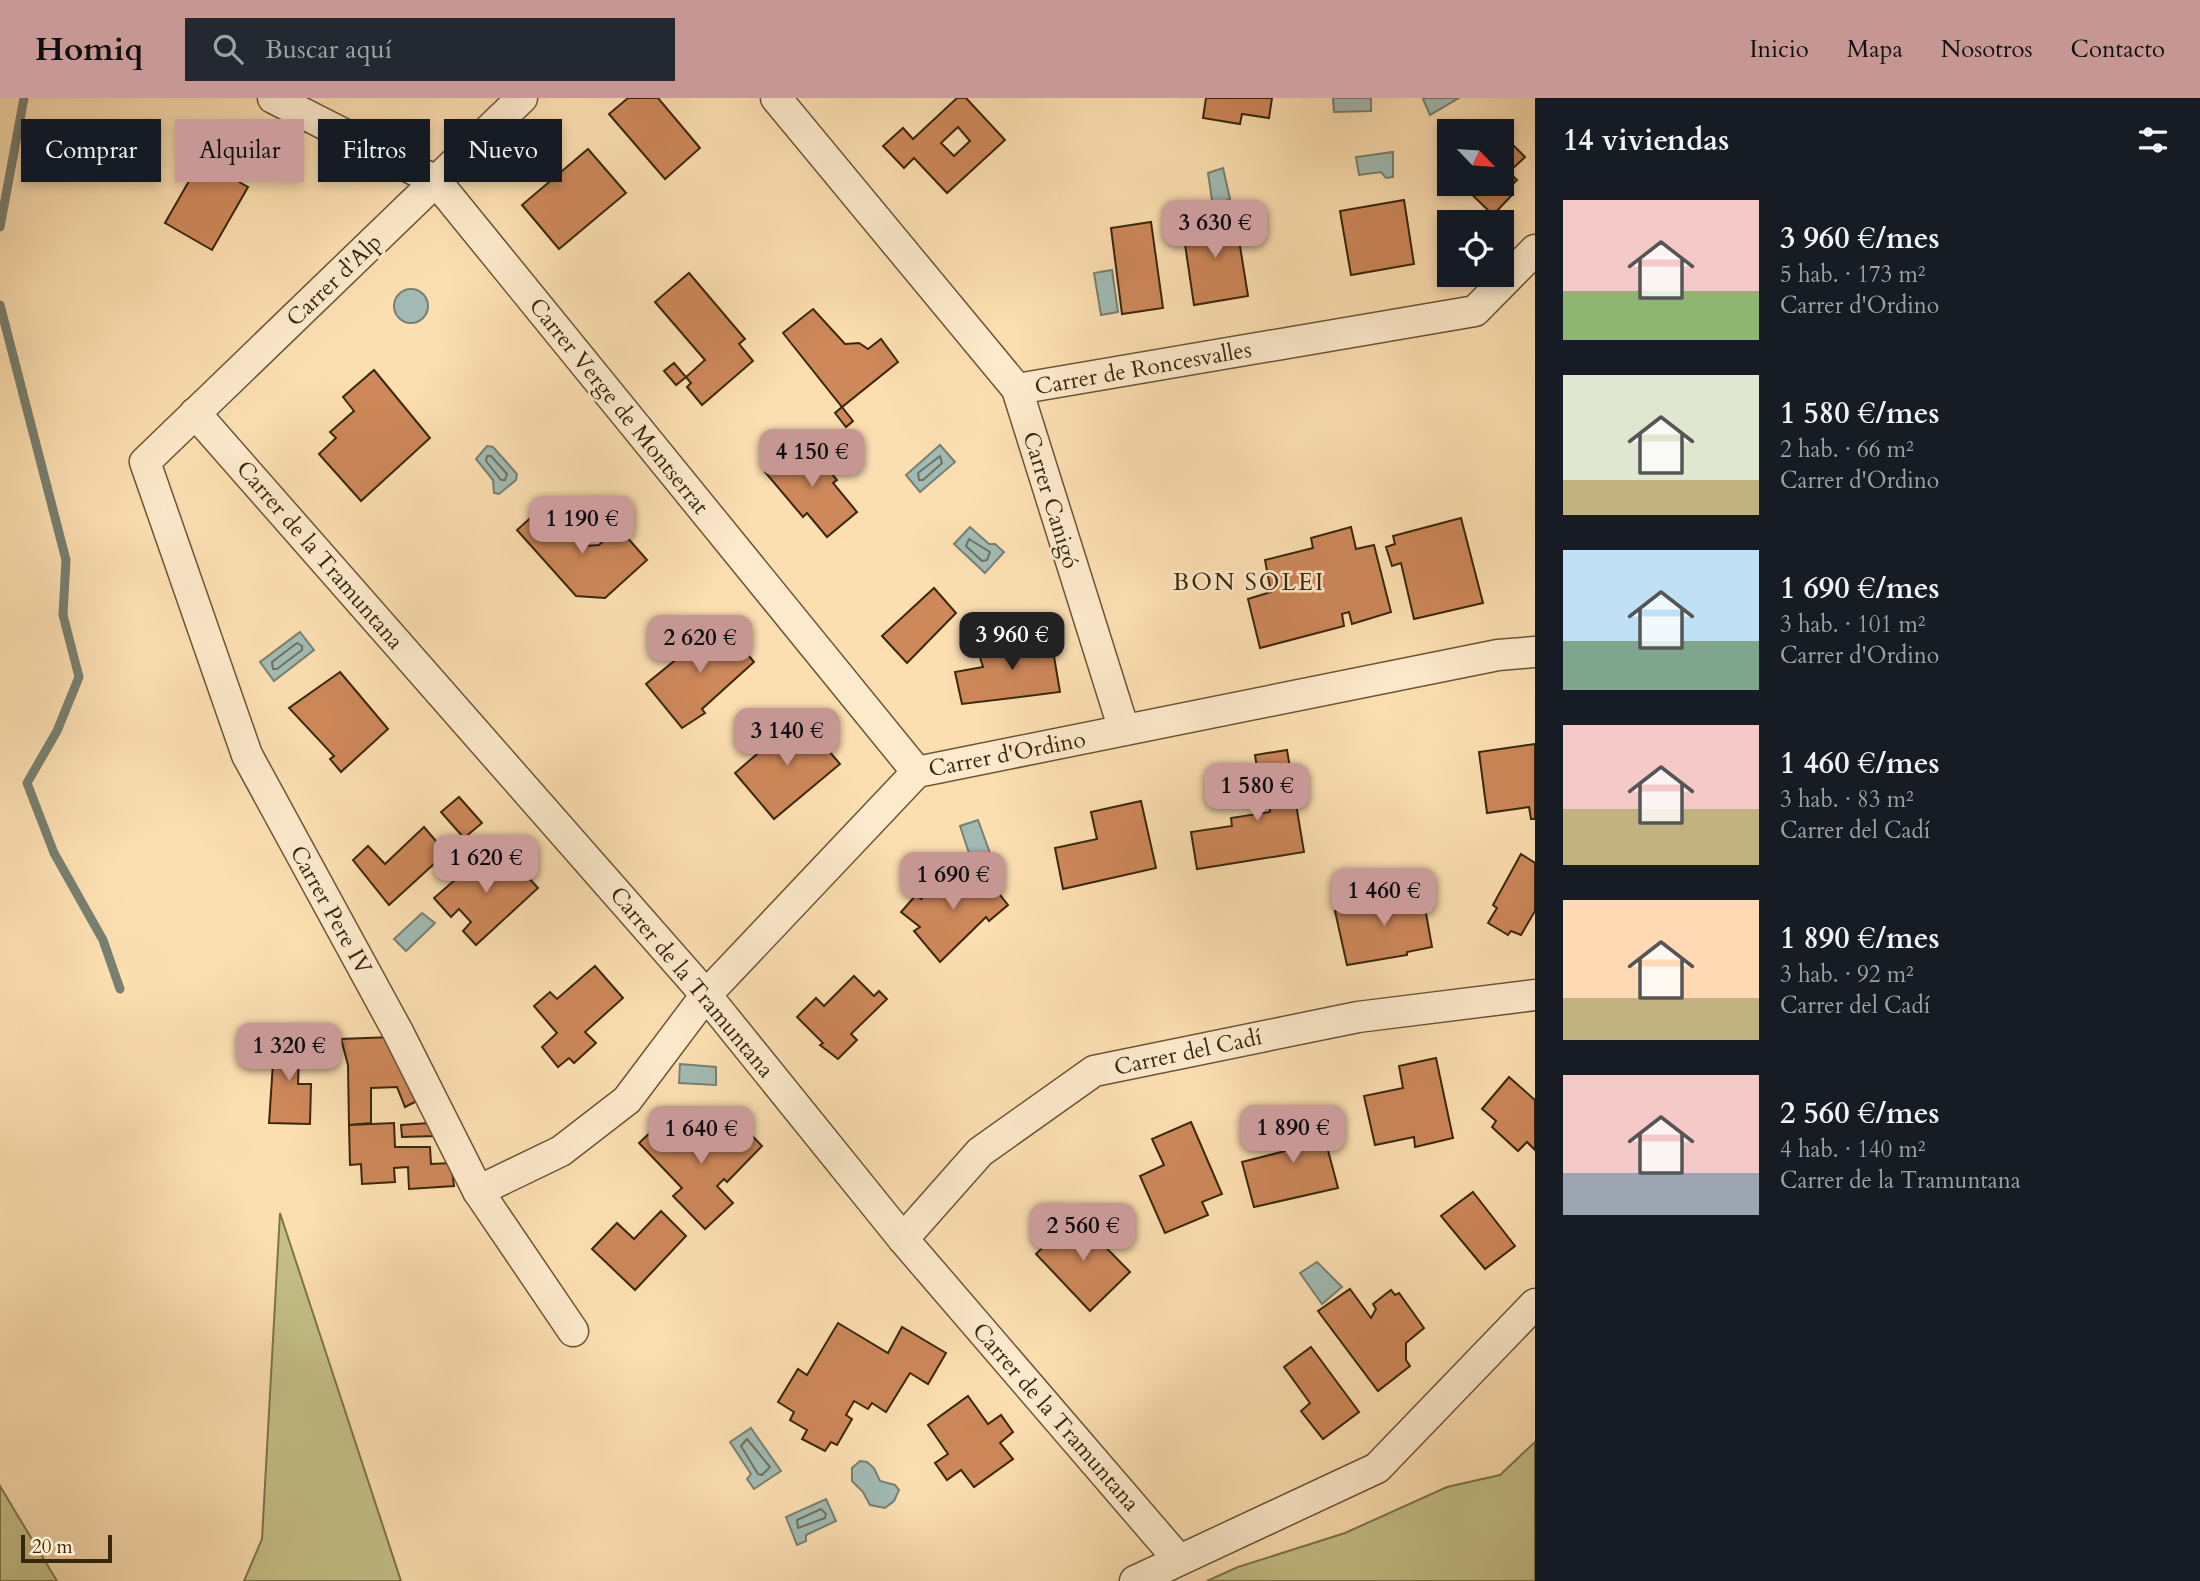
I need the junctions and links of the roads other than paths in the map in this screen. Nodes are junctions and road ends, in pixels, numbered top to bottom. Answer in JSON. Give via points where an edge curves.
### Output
{"nodes":[{"id":1,"x":273,"y":98,"type":"edge"},
{"id":2,"x":522,"y":98,"type":"edge"},
{"id":3,"x":776,"y":98,"type":"edge"},
{"id":4,"x":436,"y":181,"type":"junction"},
{"id":5,"x":1535,"y":250,"type":"edge"},
{"id":6,"x":1017,"y":389,"type":"junction"},
{"id":7,"x":195,"y":413,"type":"junction"},
{"id":8,"x":145,"y":461,"type":"joint"},
{"id":9,"x":1535,"y":652,"type":"edge"},
{"id":10,"x":1124,"y":730,"type":"junction"},
{"id":11,"x":916,"y":772,"type":"junction"},
{"id":12,"x":706,"y":995,"type":"junction"},
{"id":13,"x":1535,"y":995,"type":"edge"},
{"id":14,"x":478,"y":1191,"type":"junction"},
{"id":15,"x":903,"y":1239,"type":"junction"},
{"id":16,"x":1535,"y":1304,"type":"edge"},
{"id":17,"x":573,"y":1331,"type":"dead end"},
{"id":18,"x":1179,"y":1560,"type":"junction"},
{"id":19,"x":1135,"y":1581,"type":"edge"}],
"edges":[{"from":1,"to":4,"type":"street","name":"Carrer Verge de Montserrat"},
{"from":2,"to":4,"type":"street","name":"Carrer d'Alp"},
{"from":3,"to":6,"type":"street","name":"Carrer de Roncesvalles"},
{"from":4,"to":7,"type":"street","name":"Carrer d'Alp"},
{"from":4,"to":11,"type":"street","name":"Carrer Verge de Montserrat"},
{"from":5,"to":6,"type":"street","name":"Carrer de Roncesvalles","via":[[1475,311]]},
{"from":6,"to":10,"type":"street","name":"Carrer Canigó"},
{"from":7,"to":8,"type":"street","name":"Carrer d'Alp"},
{"from":7,"to":12,"type":"street","name":"Carrer de la Tramuntana"},
{"from":8,"to":14,"type":"street","name":"Carrer Pere IV","via":[[247,755],[398,1032]]},
{"from":9,"to":10,"type":"street","name":"Carrer d'Ordino","via":[[1498,655]]},
{"from":10,"to":11,"type":"street","name":"Carrer d'Ordino"},
{"from":11,"to":12,"type":"street","name":"Carrer d'Ordino"},
{"from":12,"to":14,"type":"street","name":"Carrer d'Ordino","via":[[627,1100],[561,1151]]},
{"from":12,"to":15,"type":"street","name":"Carrer de la Tramuntana"},
{"from":13,"to":15,"type":"street","name":"Carrer del Cadí","via":[[1359,1017],[1094,1071],[980,1152]]},
{"from":14,"to":17,"type":"street","name":"Carrer Pere IV"},
{"from":15,"to":18,"type":"street","name":"Carrer de la Tramuntana"},
{"from":16,"to":18,"type":"street","via":[[1377,1468]]},
{"from":18,"to":19,"type":"street"}]}
